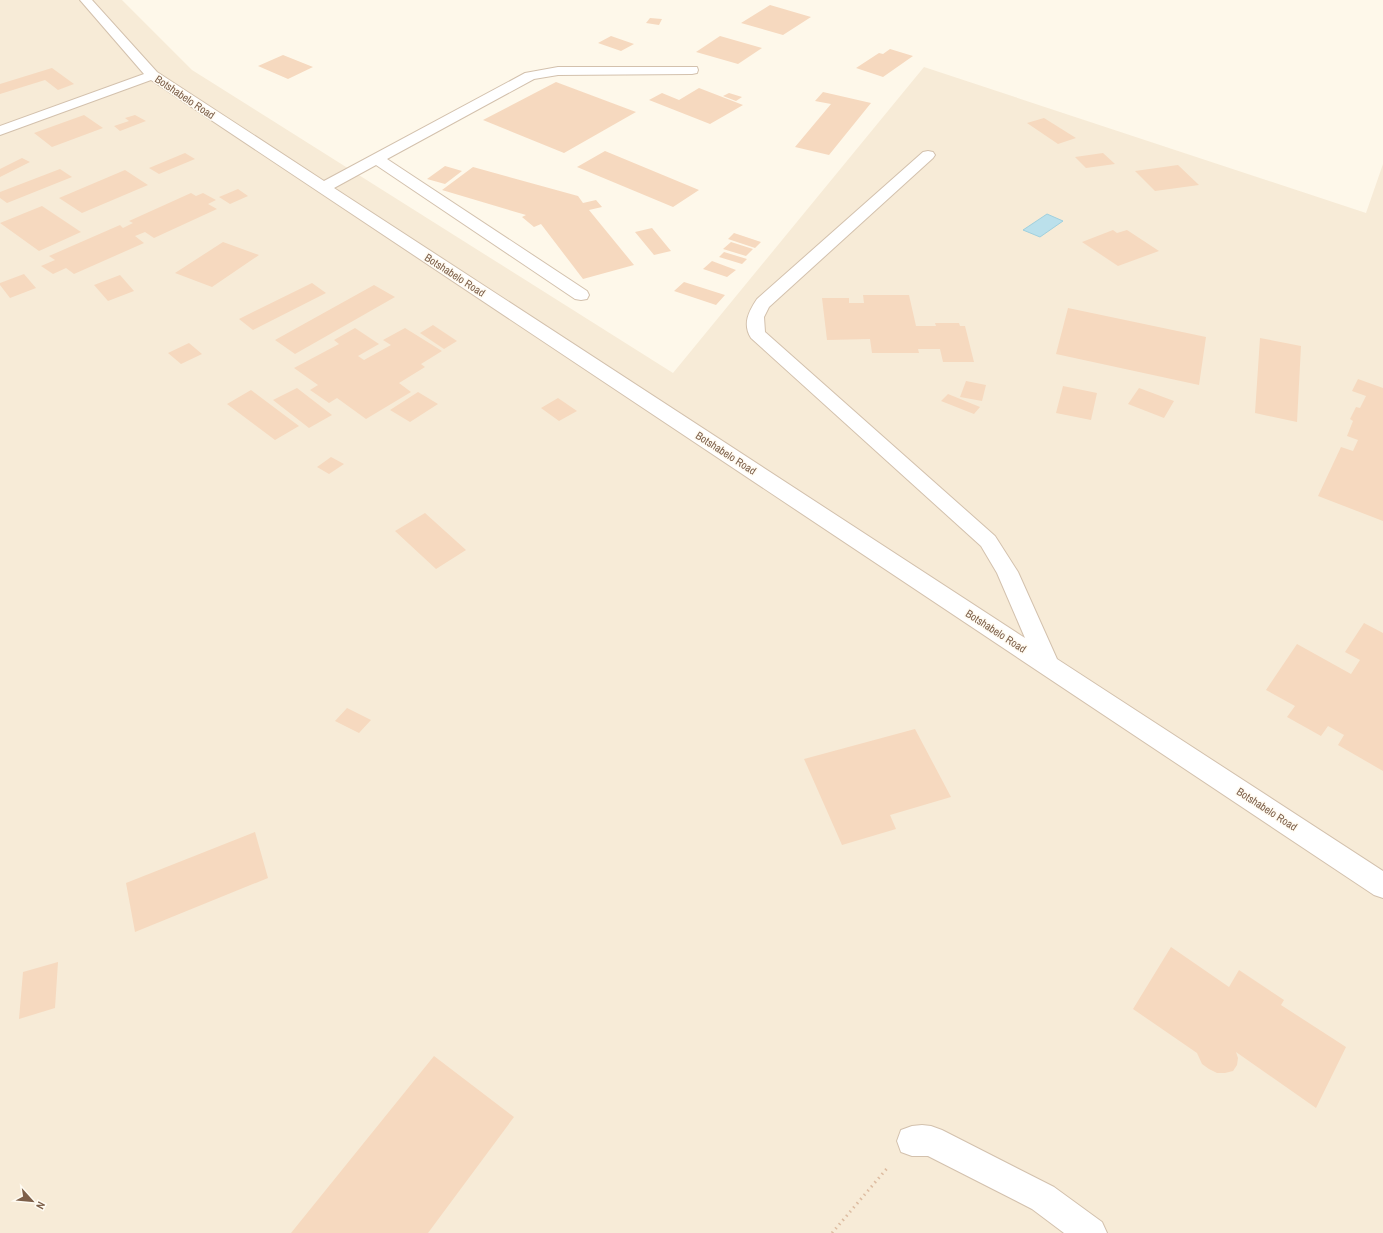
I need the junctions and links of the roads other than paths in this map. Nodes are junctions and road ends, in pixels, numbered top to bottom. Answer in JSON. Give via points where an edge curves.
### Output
{"nodes":[{"id":1,"x":86,"y":0,"type":"edge"},
{"id":2,"x":692,"y":70,"type":"dead end"},
{"id":3,"x":152,"y":75,"type":"junction"},
{"id":4,"x":0,"y":131,"type":"edge"},
{"id":5,"x":928,"y":155,"type":"dead end"},
{"id":6,"x":377,"y":159,"type":"junction"},
{"id":7,"x":323,"y":188,"type":"junction"},
{"id":8,"x":581,"y":295,"type":"dead end"},
{"id":9,"x":1048,"y":665,"type":"junction"},
{"id":10,"x":1383,"y":886,"type":"edge"},
{"id":11,"x":912,"y":1141,"type":"road end"},
{"id":12,"x":1091,"y":1233,"type":"edge"}],
"edges":[{"from":1,"to":3,"type":"street","name":"Botshabelo Road"},
{"from":2,"to":6,"type":"street","via":[[540,73],[530,76]]},
{"from":3,"to":4,"type":"street"},
{"from":3,"to":7,"type":"street","name":"Botshabelo Road"},
{"from":5,"to":9,"type":"street","via":[[763,303],[755,313],[754,322],[757,334],[988,541],[1007,572]]},
{"from":6,"to":7,"type":"street"},
{"from":6,"to":8,"type":"street"},
{"from":7,"to":9,"type":"street","name":"Botshabelo Road"},
{"from":9,"to":10,"type":"street","name":"Botshabelo Road"},
{"from":11,"to":12,"type":"street","via":[[931,1141],[1043,1198]]}]}
